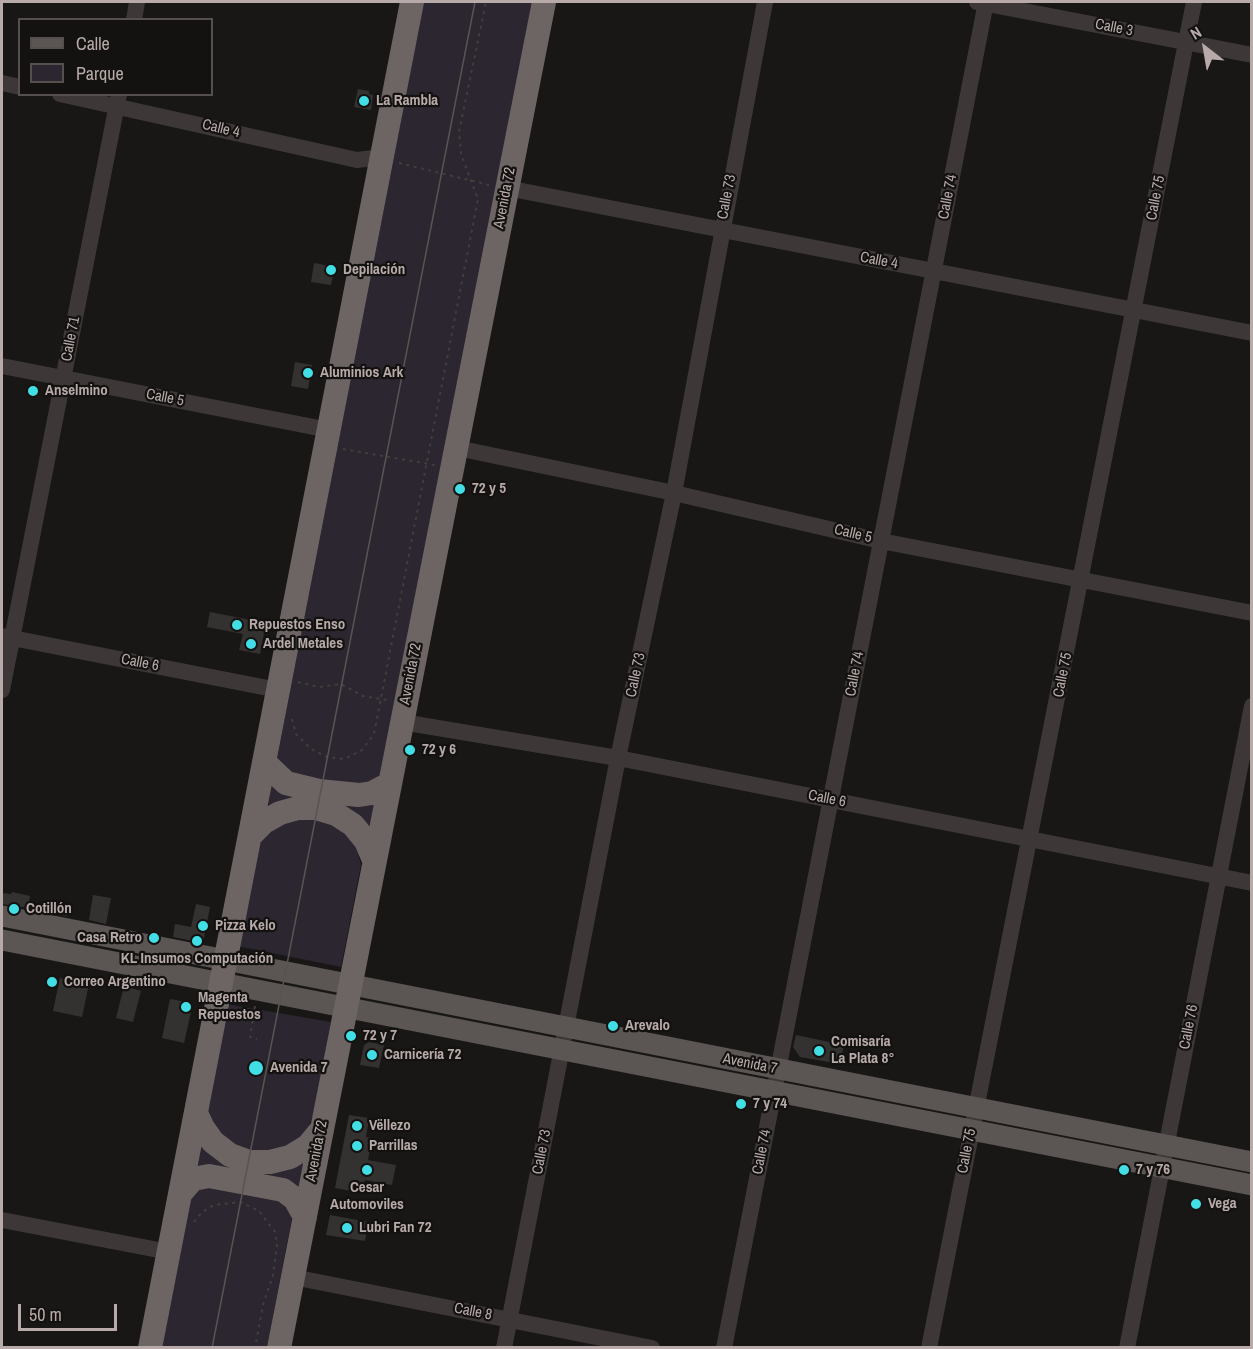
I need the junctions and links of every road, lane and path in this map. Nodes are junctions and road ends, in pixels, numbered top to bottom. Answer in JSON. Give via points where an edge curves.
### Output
{"nodes":[{"id":1,"x":137,"y":2,"type":"edge"},
{"id":2,"x":412,"y":2,"type":"edge"},
{"id":3,"x":486,"y":2,"type":"edge"},
{"id":4,"x":544,"y":2,"type":"edge"},
{"id":5,"x":765,"y":2,"type":"edge"},
{"id":6,"x":983,"y":2,"type":"edge"},
{"id":7,"x":1194,"y":2,"type":"edge"},
{"id":8,"x":134,"y":18,"type":"edge"},
{"id":9,"x":1186,"y":42,"type":"junction"},
{"id":10,"x":1251,"y":55,"type":"edge"},
{"id":11,"x":2,"y":83,"type":"edge"},
{"id":12,"x":18,"y":87,"type":"edge"},
{"id":13,"x":79,"y":96,"type":"edge"},
{"id":14,"x":118,"y":100,"type":"edge"},
{"id":15,"x":382,"y":157,"type":"junction"},
{"id":16,"x":473,"y":183,"type":"junction"},
{"id":17,"x":507,"y":189,"type":"junction"},
{"id":18,"x":721,"y":230,"type":"junction"},
{"id":19,"x":933,"y":271,"type":"junction"},
{"id":20,"x":1134,"y":310,"type":"junction"},
{"id":21,"x":1251,"y":333,"type":"edge"},
{"id":22,"x":2,"y":366,"type":"edge"},
{"id":23,"x":63,"y":378,"type":"junction"},
{"id":24,"x":327,"y":438,"type":"junction"},
{"id":25,"x":454,"y":458,"type":"junction"},
{"id":26,"x":428,"y":464,"type":"junction"},
{"id":27,"x":674,"y":493,"type":"junction"},
{"id":28,"x":881,"y":541,"type":"junction"},
{"id":29,"x":1081,"y":580,"type":"junction"},
{"id":30,"x":1251,"y":613,"type":"edge"},
{"id":31,"x":7,"y":637,"type":"edge"},
{"id":32,"x":280,"y":683,"type":"junction"},
{"id":33,"x":2,"y":690,"type":"edge"},
{"id":34,"x":381,"y":699,"type":"junction"},
{"id":35,"x":1251,"y":706,"type":"edge"},
{"id":36,"x":403,"y":713,"type":"junction"},
{"id":37,"x":291,"y":714,"type":"dead end"},
{"id":38,"x":618,"y":758,"type":"junction"},
{"id":39,"x":264,"y":762,"type":"junction"},
{"id":40,"x":389,"y":784,"type":"junction"},
{"id":41,"x":830,"y":800,"type":"junction"},
{"id":42,"x":251,"y":835,"type":"junction"},
{"id":43,"x":1030,"y":839,"type":"junction"},
{"id":44,"x":374,"y":860,"type":"junction"},
{"id":45,"x":1218,"y":876,"type":"junction"},
{"id":46,"x":1251,"y":883,"type":"edge"},
{"id":47,"x":2,"y":916,"type":"edge"},
{"id":48,"x":2,"y":940,"type":"edge"},
{"id":49,"x":223,"y":971,"type":"junction"},
{"id":50,"x":348,"y":996,"type":"junction"},
{"id":51,"x":255,"y":1006,"type":"dead end"},
{"id":52,"x":566,"y":1028,"type":"junction"},
{"id":53,"x":257,"y":1039,"type":"dead end"},
{"id":54,"x":562,"y":1050,"type":"junction"},
{"id":55,"x":778,"y":1069,"type":"junction"},
{"id":56,"x":774,"y":1091,"type":"junction"},
{"id":57,"x":976,"y":1108,"type":"junction"},
{"id":58,"x":196,"y":1113,"type":"junction"},
{"id":59,"x":321,"y":1130,"type":"junction"},
{"id":60,"x":971,"y":1130,"type":"junction"},
{"id":61,"x":1166,"y":1146,"type":"junction"},
{"id":62,"x":1251,"y":1162,"type":"edge"},
{"id":63,"x":1162,"y":1167,"type":"junction"},
{"id":64,"x":1251,"y":1185,"type":"edge"},
{"id":65,"x":180,"y":1194,"type":"junction"},
{"id":66,"x":304,"y":1217,"type":"junction"},
{"id":67,"x":2,"y":1220,"type":"edge"},
{"id":68,"x":191,"y":1227,"type":"dead end"},
{"id":69,"x":169,"y":1252,"type":"junction"},
{"id":70,"x":293,"y":1277,"type":"junction"},
{"id":71,"x":509,"y":1319,"type":"junction"},
{"id":72,"x":150,"y":1347,"type":"edge"},
{"id":73,"x":255,"y":1347,"type":"edge"},
{"id":74,"x":279,"y":1347,"type":"edge"},
{"id":75,"x":504,"y":1347,"type":"edge"},
{"id":76,"x":652,"y":1347,"type":"edge"},
{"id":77,"x":724,"y":1347,"type":"edge"},
{"id":78,"x":929,"y":1347,"type":"edge"},
{"id":79,"x":1127,"y":1347,"type":"edge"}],
"edges":[{"from":1,"to":8,"type":"street"},
{"from":2,"to":15,"type":"highway"},
{"from":3,"to":16,"type":"path","via":[[459,132],[461,154]]},
{"from":4,"to":17,"type":"highway","name":"Avenida 72"},
{"from":5,"to":18,"type":"street","name":"Calle 73"},
{"from":6,"to":9,"type":"street","name":"Calle 3"},
{"from":6,"to":19,"type":"street","name":"Calle 74"},
{"from":7,"to":9,"type":"street","name":"Calle 75"},
{"from":9,"to":10,"type":"street","name":"Calle 3"},
{"from":9,"to":20,"type":"street","name":"Calle 75"},
{"from":11,"to":12,"type":"street"},
{"from":13,"to":14,"type":"street","name":"Calle 4"},
{"from":14,"to":15,"type":"street","name":"Calle 4","via":[[357,160]]},
{"from":14,"to":23,"type":"street","name":"Calle 71"},
{"from":15,"to":16,"type":"path"},
{"from":15,"to":24,"type":"highway"},
{"from":16,"to":17,"type":"path"},
{"from":16,"to":26,"type":"path","via":[[478,199]]},
{"from":17,"to":18,"type":"street","name":"Calle 4"},
{"from":17,"to":25,"type":"highway","name":"Avenida 72"},
{"from":18,"to":19,"type":"street","name":"Calle 4"},
{"from":18,"to":27,"type":"street","name":"Calle 73"},
{"from":19,"to":20,"type":"street","name":"Calle 4"},
{"from":19,"to":28,"type":"street","name":"Calle 74"},
{"from":20,"to":21,"type":"street","name":"Calle 4"},
{"from":20,"to":29,"type":"street","name":"Calle 75"},
{"from":22,"to":23,"type":"street","name":"Calle 5"},
{"from":23,"to":24,"type":"street","name":"Calle 5"},
{"from":23,"to":31,"type":"street","name":"Calle 71"},
{"from":24,"to":26,"type":"path"},
{"from":24,"to":32,"type":"highway"},
{"from":25,"to":26,"type":"path"},
{"from":25,"to":27,"type":"street","name":"Calle 5"},
{"from":25,"to":36,"type":"highway","name":"Avenida 72"},
{"from":26,"to":34,"type":"path"},
{"from":27,"to":28,"type":"street","name":"Calle 5"},
{"from":27,"to":38,"type":"street","name":"Calle 73"},
{"from":28,"to":29,"type":"street","name":"Calle 5"},
{"from":28,"to":41,"type":"street","name":"Calle 74"},
{"from":29,"to":30,"type":"street","name":"Calle 5"},
{"from":29,"to":43,"type":"street","name":"Calle 75"},
{"from":31,"to":32,"type":"street","name":"Calle 6"},
{"from":31,"to":33,"type":"street","name":"Calle 71"},
{"from":32,"to":34,"type":"path","via":[[319,687],[341,684],[363,696]]},
{"from":32,"to":39,"type":"highway"},
{"from":34,"to":36,"type":"path"},
{"from":34,"to":37,"type":"path","via":[[375,734],[361,751],[344,759],[327,757],[311,749],[296,734]]},
{"from":35,"to":45,"type":"street","name":"Calle 76"},
{"from":36,"to":38,"type":"street","name":"Calle 6"},
{"from":36,"to":40,"type":"highway","name":"Avenida 72"},
{"from":38,"to":41,"type":"street","name":"Calle 6"},
{"from":38,"to":52,"type":"street","name":"Calle 73"},
{"from":39,"to":40,"type":"highway","via":[[286,783],[319,791],[359,795]]},
{"from":39,"to":42,"type":"highway"},
{"from":40,"to":44,"type":"highway","name":"Avenida 72"},
{"from":41,"to":43,"type":"street","name":"Calle 6"},
{"from":41,"to":55,"type":"street","name":"Calle 74"},
{"from":42,"to":44,"type":"highway","via":[[280,813],[316,808],[353,825]]},
{"from":42,"to":49,"type":"highway"},
{"from":43,"to":45,"type":"street","name":"Calle 6"},
{"from":43,"to":57,"type":"street","name":"Calle 75"},
{"from":44,"to":50,"type":"highway","name":"Avenida 72"},
{"from":45,"to":46,"type":"street","name":"Calle 6"},
{"from":45,"to":61,"type":"street","name":"Calle 76"},
{"from":47,"to":49,"type":"main road","name":"Avenida 7"},
{"from":48,"to":49,"type":"main road","name":"Avenida 7"},
{"from":49,"to":50,"type":"main road","name":"Avenida 7"},
{"from":49,"to":58,"type":"highway"},
{"from":50,"to":52,"type":"main road","name":"Avenida 7"},
{"from":50,"to":54,"type":"main road","name":"Avenida 7"},
{"from":50,"to":59,"type":"highway","name":"Avenida 72"},
{"from":51,"to":53,"type":"path","via":[[250,1037]]},
{"from":52,"to":54,"type":"street","name":"Calle 73"},
{"from":52,"to":55,"type":"main road","name":"Avenida 7"},
{"from":54,"to":56,"type":"main road","name":"Avenida 7"},
{"from":54,"to":71,"type":"street","name":"Calle 73"},
{"from":55,"to":56,"type":"street","name":"Calle 74"},
{"from":55,"to":57,"type":"main road","name":"Avenida 7"},
{"from":56,"to":60,"type":"main road","name":"Avenida 7"},
{"from":56,"to":77,"type":"street","name":"Calle 74"},
{"from":57,"to":60,"type":"street","name":"Calle 75"},
{"from":57,"to":61,"type":"main road","name":"Avenida 7"},
{"from":58,"to":59,"type":"highway","via":[[213,1142],[230,1155],[249,1161],[270,1162],[290,1157],[308,1146]]},
{"from":58,"to":65,"type":"highway"},
{"from":59,"to":66,"type":"highway","name":"Avenida 72"},
{"from":60,"to":63,"type":"main road","name":"Avenida 7"},
{"from":60,"to":78,"type":"street","name":"Calle 75"},
{"from":61,"to":62,"type":"main road","name":"Avenida 7"},
{"from":61,"to":63,"type":"street","name":"Calle 76"},
{"from":63,"to":64,"type":"main road","name":"Avenida 7"},
{"from":63,"to":79,"type":"street","name":"Calle 76"},
{"from":65,"to":66,"type":"highway","via":[[193,1179],[221,1178],[283,1190],[295,1199]]},
{"from":65,"to":69,"type":"highway"},
{"from":66,"to":70,"type":"highway","name":"Avenida 72"},
{"from":67,"to":69,"type":"street"},
{"from":68,"to":73,"type":"path","via":[[202,1212],[214,1205],[240,1202],[260,1211],[274,1232],[277,1246],[273,1275]]},
{"from":69,"to":72,"type":"highway"},
{"from":70,"to":71,"type":"street","name":"Calle 8"},
{"from":70,"to":74,"type":"highway","name":"Avenida 72"},
{"from":71,"to":75,"type":"street","name":"Calle 73"},
{"from":71,"to":76,"type":"street","name":"Calle 8"}]}
